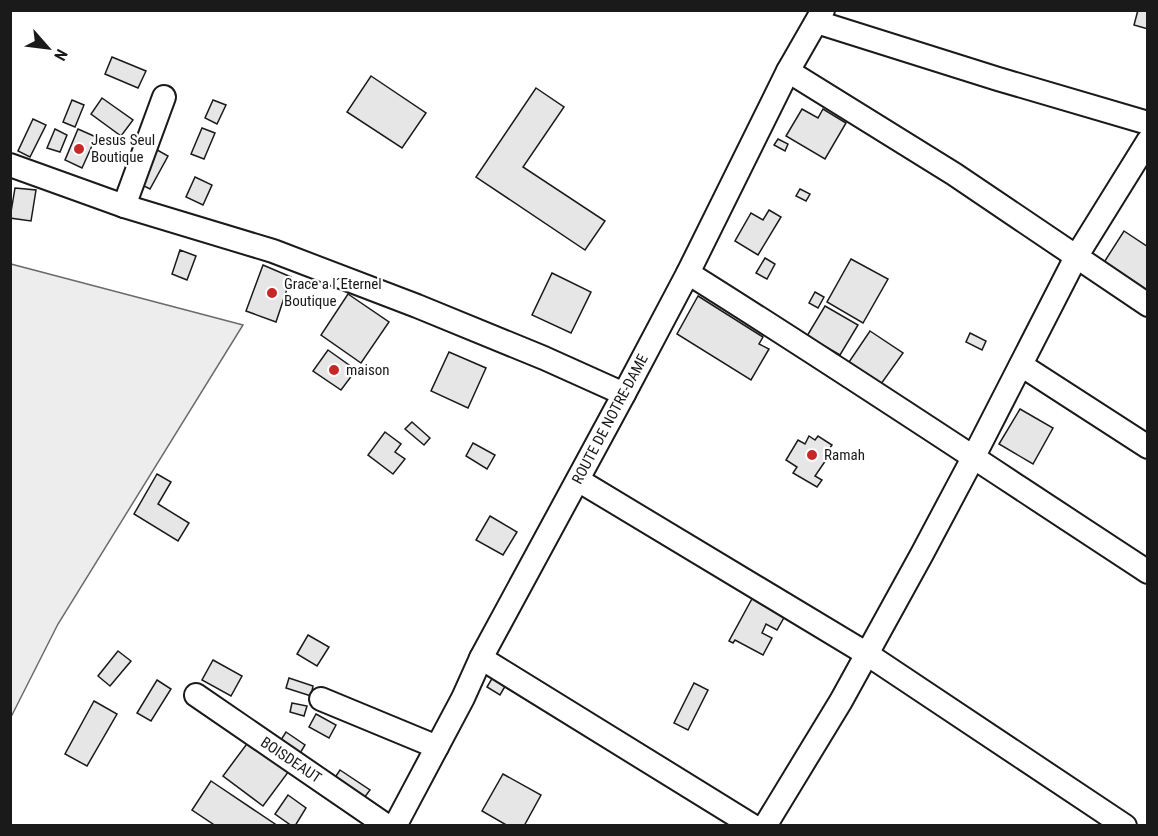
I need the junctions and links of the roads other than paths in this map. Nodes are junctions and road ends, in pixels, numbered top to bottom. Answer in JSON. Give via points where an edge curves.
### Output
{"nodes":[{"id":1,"x":820,"y":16,"type":"edge"},
{"id":2,"x":788,"y":71,"type":"junction"},
{"id":3,"x":164,"y":97,"type":"dead end"},
{"id":4,"x":1148,"y":123,"type":"edge"},
{"id":5,"x":1148,"y":141,"type":"edge"},
{"id":6,"x":10,"y":165,"type":"edge"},
{"id":7,"x":124,"y":207,"type":"junction"},
{"id":8,"x":1076,"y":257,"type":"junction"},
{"id":9,"x":688,"y":273,"type":"junction"},
{"id":10,"x":1148,"y":305,"type":"edge"},
{"id":11,"x":1021,"y":365,"type":"junction"},
{"id":12,"x":624,"y":394,"type":"junction"},
{"id":13,"x":1148,"y":447,"type":"edge"},
{"id":14,"x":973,"y":458,"type":"junction"},
{"id":15,"x":578,"y":480,"type":"junction"},
{"id":16,"x":1148,"y":572,"type":"edge"},
{"id":17,"x":867,"y":654,"type":"junction"},
{"id":18,"x":482,"y":658,"type":"junction"},
{"id":19,"x":196,"y":695,"type":"dead end"},
{"id":20,"x":321,"y":699,"type":"dead end"},
{"id":21,"x":437,"y":747,"type":"junction"},
{"id":22,"x":387,"y":825,"type":"edge"},
{"id":23,"x":395,"y":825,"type":"edge"},
{"id":24,"x":753,"y":825,"type":"edge"},
{"id":25,"x":765,"y":825,"type":"edge"},
{"id":26,"x":1125,"y":825,"type":"edge"}],
"edges":[{"from":1,"to":2,"type":"street","name":"ROUTE DE NOTRE-DAME"},
{"from":1,"to":4,"type":"street","via":[[998,79]]},
{"from":2,"to":8,"type":"street","via":[[954,174]]},
{"from":2,"to":9,"type":"street","name":"ROUTE DE NOTRE-DAME"},
{"from":3,"to":7,"type":"street"},
{"from":5,"to":8,"type":"street"},
{"from":6,"to":7,"type":"street"},
{"from":7,"to":12,"type":"street","via":[[273,251],[544,358]]},
{"from":8,"to":10,"type":"street"},
{"from":8,"to":11,"type":"street"},
{"from":9,"to":12,"type":"street","name":"ROUTE DE NOTRE-DAME"},
{"from":9,"to":14,"type":"street"},
{"from":11,"to":13,"type":"street"},
{"from":11,"to":14,"type":"street"},
{"from":12,"to":15,"type":"street","name":"ROUTE DE NOTRE-DAME"},
{"from":14,"to":16,"type":"street"},
{"from":14,"to":17,"type":"street"},
{"from":15,"to":17,"type":"street"},
{"from":15,"to":18,"type":"street","name":"ROUTE DE NOTRE-DAME"},
{"from":17,"to":25,"type":"street"},
{"from":17,"to":26,"type":"street"},
{"from":18,"to":21,"type":"street","name":"ROUTE DE NOTRE-DAME"},
{"from":18,"to":24,"type":"street"},
{"from":19,"to":22,"type":"street","name":"BOISDEAUT"},
{"from":20,"to":21,"type":"street"},
{"from":21,"to":23,"type":"street","name":"ROUTE DE NOTRE-DAME"}]}
